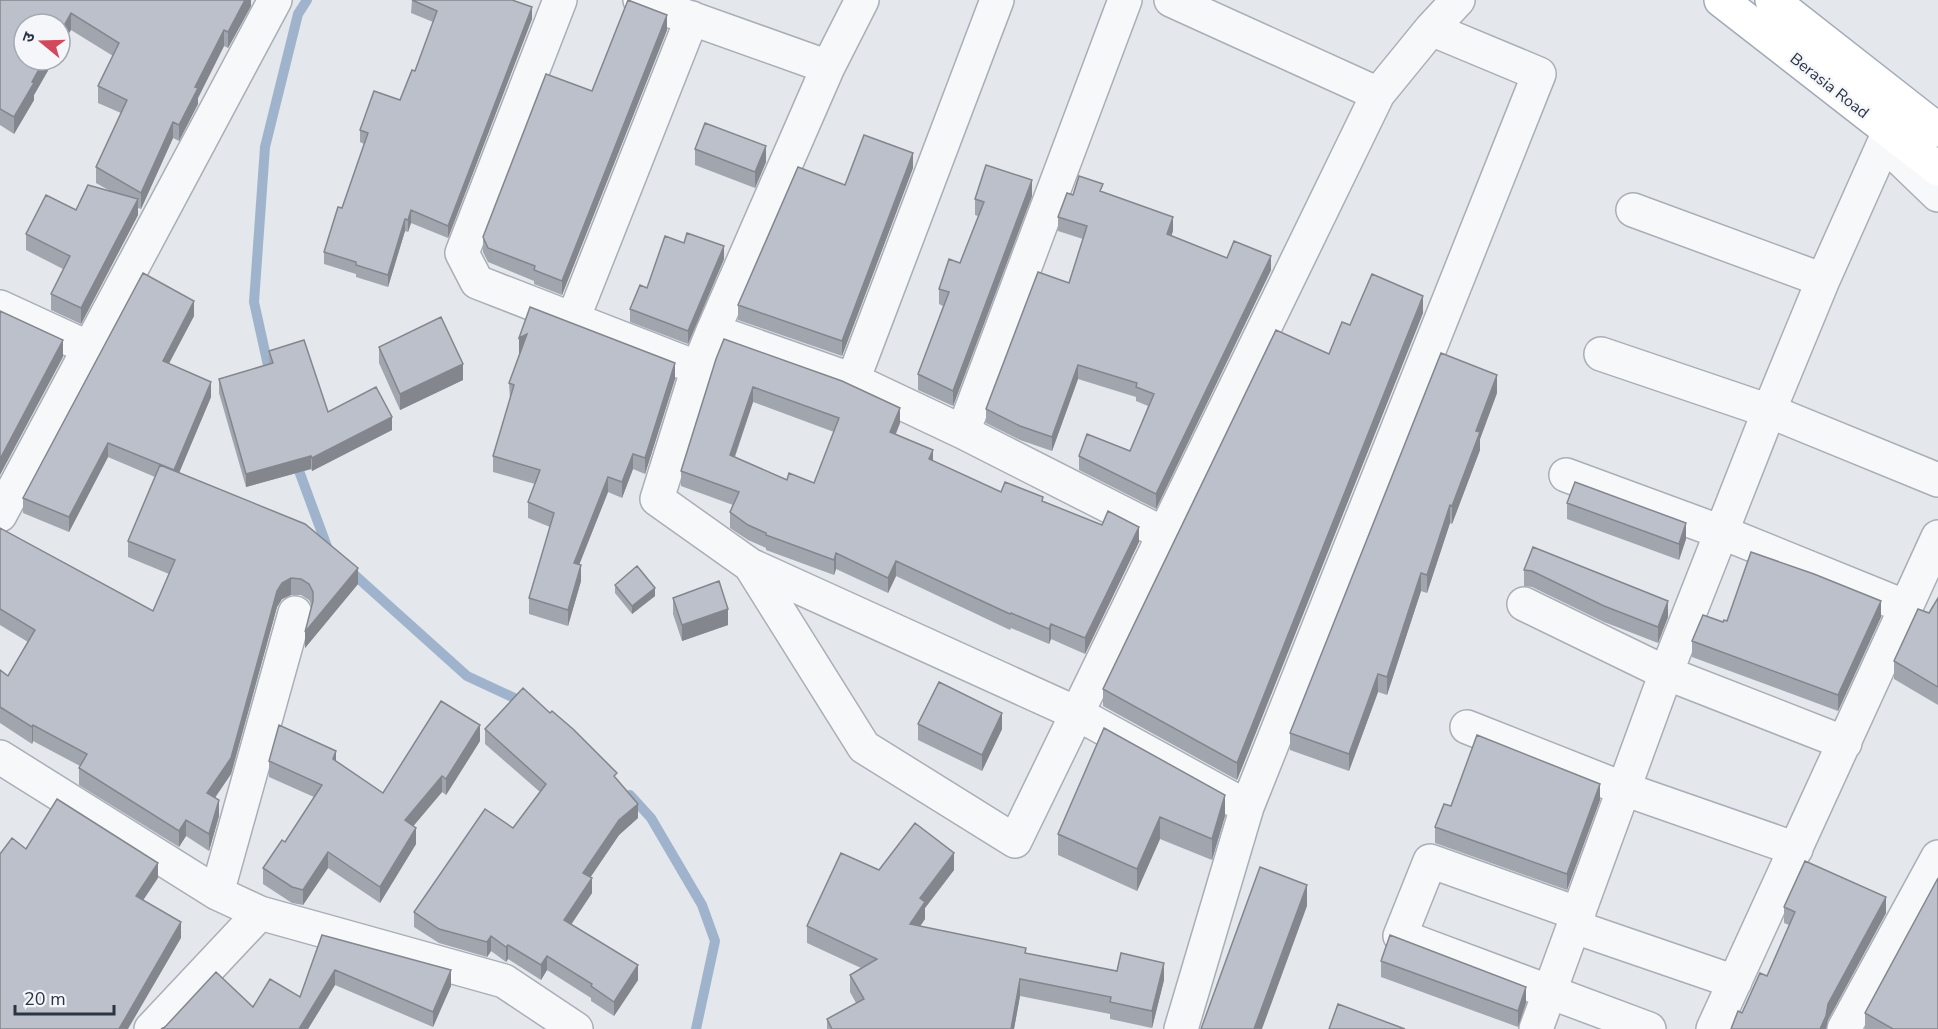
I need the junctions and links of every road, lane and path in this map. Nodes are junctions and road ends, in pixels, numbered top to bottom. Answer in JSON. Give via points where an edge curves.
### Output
{"nodes":[{"id":1,"x":274,"y":0,"type":"edge"},
{"id":2,"x":560,"y":0,"type":"edge"},
{"id":3,"x":640,"y":0,"type":"edge"},
{"id":4,"x":862,"y":0,"type":"edge"},
{"id":5,"x":997,"y":0,"type":"edge"},
{"id":6,"x":1125,"y":0,"type":"edge"},
{"id":7,"x":1171,"y":0,"type":"edge"},
{"id":8,"x":1458,"y":0,"type":"edge"},
{"id":9,"x":1721,"y":0,"type":"edge"},
{"id":10,"x":1772,"y":0,"type":"edge"},
{"id":11,"x":692,"y":18,"type":"junction"},
{"id":12,"x":1431,"y":29,"type":"junction"},
{"id":13,"x":828,"y":67,"type":"junction"},
{"id":14,"x":1378,"y":94,"type":"junction"},
{"id":15,"x":1893,"y":126,"type":"junction"},
{"id":16,"x":1938,"y":130,"type":"edge"},
{"id":17,"x":1938,"y":169,"type":"edge"},
{"id":18,"x":1938,"y":195,"type":"edge"},
{"id":19,"x":1633,"y":210,"type":"dead end"},
{"id":20,"x":1823,"y":280,"type":"junction"},
{"id":21,"x":0,"y":307,"type":"edge"},
{"id":22,"x":573,"y":319,"type":"junction"},
{"id":23,"x":713,"y":331,"type":"junction"},
{"id":24,"x":89,"y":348,"type":"junction"},
{"id":25,"x":1601,"y":354,"type":"dead end"},
{"id":26,"x":698,"y":368,"type":"junction"},
{"id":27,"x":853,"y":380,"type":"junction"},
{"id":28,"x":1769,"y":411,"type":"junction"},
{"id":29,"x":963,"y":432,"type":"junction"},
{"id":30,"x":1566,"y":475,"type":"dead end"},
{"id":31,"x":1938,"y":480,"type":"edge"},
{"id":32,"x":0,"y":516,"type":"edge"},
{"id":33,"x":1721,"y":532,"type":"junction"},
{"id":34,"x":1164,"y":534,"type":"junction"},
{"id":35,"x":1938,"y":537,"type":"edge"},
{"id":36,"x":750,"y":565,"type":"junction"},
{"id":37,"x":1524,"y":604,"type":"dead end"},
{"id":38,"x":1906,"y":607,"type":"junction"},
{"id":39,"x":296,"y":613,"type":"dead end"},
{"id":40,"x":1666,"y":673,"type":"junction"},
{"id":41,"x":1076,"y":714,"type":"junction"},
{"id":42,"x":1467,"y":727,"type":"dead end"},
{"id":43,"x":1845,"y":743,"type":"junction"},
{"id":44,"x":0,"y":757,"type":"edge"},
{"id":45,"x":1624,"y":789,"type":"junction"},
{"id":46,"x":1247,"y":807,"type":"junction"},
{"id":47,"x":1796,"y":849,"type":"junction"},
{"id":48,"x":1938,"y":857,"type":"edge"},
{"id":49,"x":217,"y":893,"type":"junction"},
{"id":50,"x":260,"y":913,"type":"junction"},
{"id":51,"x":1577,"y":920,"type":"junction"},
{"id":52,"x":1735,"y":982,"type":"junction"},
{"id":53,"x":1550,"y":993,"type":"junction"},
{"id":54,"x":151,"y":1029,"type":"edge"},
{"id":55,"x":576,"y":1029,"type":"edge"},
{"id":56,"x":1181,"y":1029,"type":"edge"},
{"id":57,"x":1536,"y":1029,"type":"edge"},
{"id":58,"x":1648,"y":1029,"type":"edge"},
{"id":59,"x":1713,"y":1029,"type":"edge"},
{"id":60,"x":1844,"y":1029,"type":"edge"}],
"edges":[{"from":1,"to":24,"type":"street"},
{"from":2,"to":22,"type":"street","via":[[462,253],[477,282]]},
{"from":3,"to":11,"type":"street"},
{"from":4,"to":13,"type":"street"},
{"from":5,"to":27,"type":"street"},
{"from":6,"to":29,"type":"street"},
{"from":7,"to":14,"type":"street"},
{"from":8,"to":12,"type":"street"},
{"from":9,"to":15,"type":"main road","name":"Berasia Road"},
{"from":10,"to":15,"type":"main road","name":"Berasia Road"},
{"from":11,"to":13,"type":"street"},
{"from":11,"to":22,"type":"street"},
{"from":12,"to":14,"type":"street"},
{"from":12,"to":46,"type":"street","via":[[1539,74]]},
{"from":13,"to":23,"type":"street"},
{"from":14,"to":34,"type":"street"},
{"from":15,"to":16,"type":"main road","name":"Berasia Road"},
{"from":15,"to":17,"type":"main road","name":"Berasia Road"},
{"from":15,"to":18,"type":"street"},
{"from":15,"to":20,"type":"street"},
{"from":19,"to":20,"type":"street"},
{"from":20,"to":28,"type":"street"},
{"from":21,"to":24,"type":"street"},
{"from":22,"to":26,"type":"street"},
{"from":23,"to":26,"type":"street"},
{"from":23,"to":27,"type":"street"},
{"from":24,"to":32,"type":"street"},
{"from":25,"to":28,"type":"street"},
{"from":26,"to":36,"type":"street","via":[[657,499]]},
{"from":27,"to":29,"type":"street"},
{"from":28,"to":31,"type":"street"},
{"from":28,"to":33,"type":"street"},
{"from":29,"to":34,"type":"street"},
{"from":30,"to":33,"type":"street"},
{"from":33,"to":38,"type":"street"},
{"from":33,"to":40,"type":"street"},
{"from":34,"to":41,"type":"street"},
{"from":35,"to":38,"type":"street"},
{"from":36,"to":41,"type":"street"},
{"from":36,"to":41,"type":"street","via":[[864,747],[1016,841]]},
{"from":37,"to":40,"type":"street"},
{"from":38,"to":43,"type":"street"},
{"from":39,"to":49,"type":"street"},
{"from":40,"to":43,"type":"street"},
{"from":40,"to":45,"type":"street"},
{"from":41,"to":46,"type":"street"},
{"from":42,"to":45,"type":"street"},
{"from":43,"to":47,"type":"street"},
{"from":44,"to":49,"type":"street"},
{"from":45,"to":47,"type":"street"},
{"from":45,"to":51,"type":"street"},
{"from":46,"to":56,"type":"street"},
{"from":47,"to":52,"type":"street"},
{"from":48,"to":60,"type":"street"},
{"from":49,"to":50,"type":"street"},
{"from":50,"to":54,"type":"street"},
{"from":50,"to":55,"type":"street","via":[[504,981]]},
{"from":51,"to":52,"type":"street"},
{"from":51,"to":53,"type":"street"},
{"from":51,"to":53,"type":"street","via":[[1430,861],[1400,936]]},
{"from":52,"to":59,"type":"street"},
{"from":53,"to":57,"type":"street"},
{"from":53,"to":58,"type":"street"}]}
